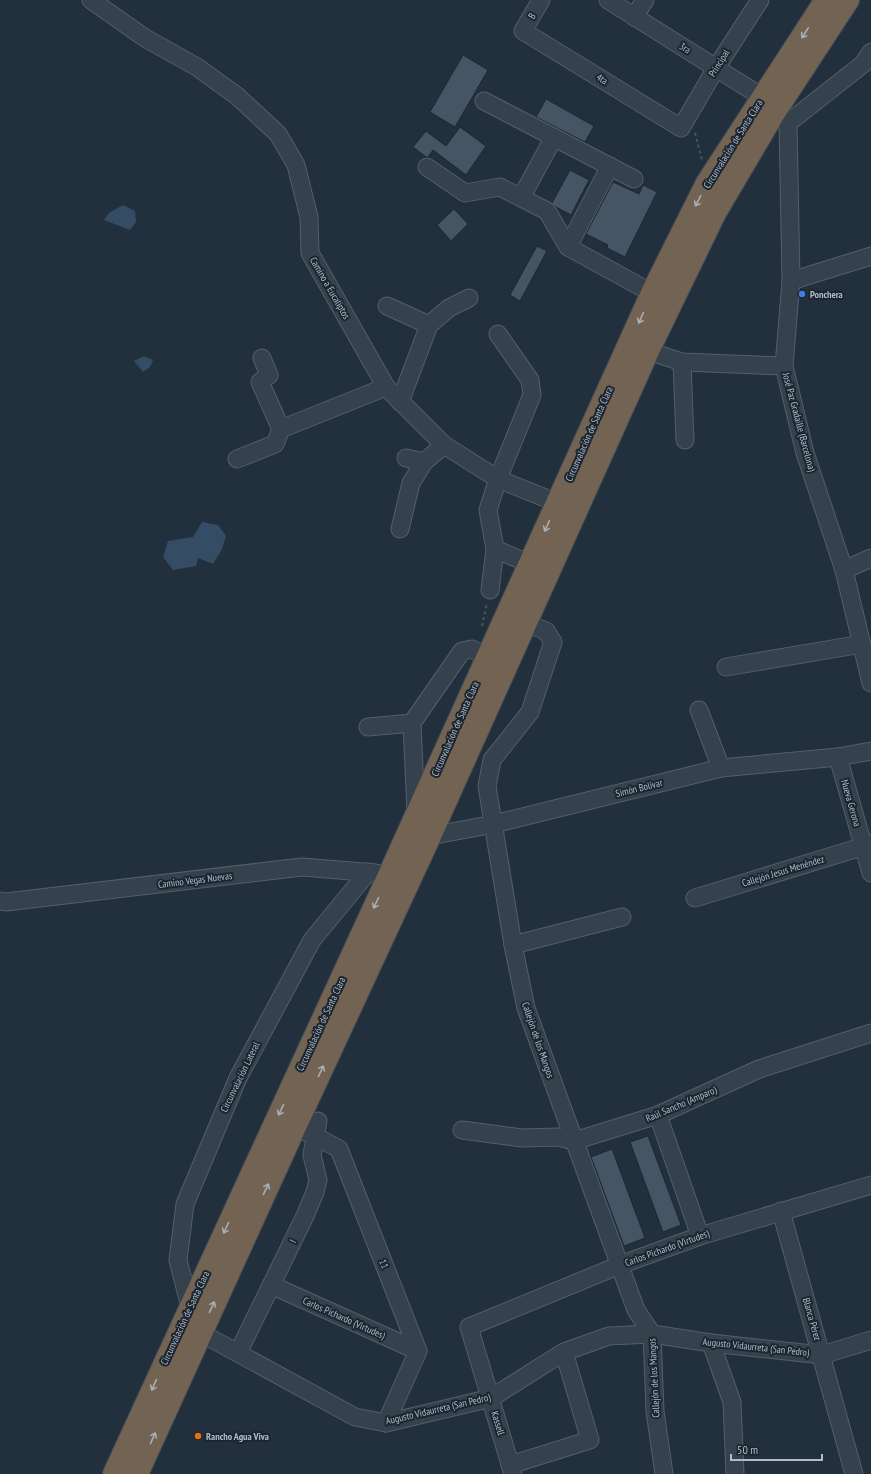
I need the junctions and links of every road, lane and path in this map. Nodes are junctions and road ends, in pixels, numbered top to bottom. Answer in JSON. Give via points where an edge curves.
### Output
{"nodes":[{"id":1,"x":91,"y":0,"type":"edge"},
{"id":2,"x":541,"y":0,"type":"edge"},
{"id":3,"x":608,"y":0,"type":"edge"},
{"id":4,"x":645,"y":0,"type":"edge"},
{"id":5,"x":760,"y":0,"type":"edge"},
{"id":6,"x":826,"y":0,"type":"edge"},
{"id":7,"x":848,"y":0,"type":"edge"},
{"id":8,"x":634,"y":17,"type":"junction"},
{"id":9,"x":523,"y":31,"type":"joint"},
{"id":10,"x":868,"y":64,"type":"edge"},
{"id":11,"x":716,"y":68,"type":"junction"},
{"id":12,"x":484,"y":101,"type":"dead end"},
{"id":13,"x":775,"y":111,"type":"junction"},
{"id":14,"x":690,"y":112,"type":"junction"},
{"id":15,"x":681,"y":128,"type":"joint"},
{"id":16,"x":554,"y":137,"type":"junction"},
{"id":17,"x":610,"y":166,"type":"junction"},
{"id":18,"x":427,"y":167,"type":"dead end"},
{"id":19,"x":634,"y":178,"type":"dead end"},
{"id":20,"x":707,"y":183,"type":"junction"},
{"id":21,"x":521,"y":198,"type":"junction"},
{"id":22,"x":568,"y":247,"type":"junction"},
{"id":23,"x":871,"y":256,"type":"edge"},
{"id":24,"x":791,"y":281,"type":"junction"},
{"id":25,"x":652,"y":293,"type":"junction"},
{"id":26,"x":468,"y":298,"type":"dead end"},
{"id":27,"x":387,"y":306,"type":"dead end"},
{"id":28,"x":429,"y":325,"type":"junction"},
{"id":29,"x":498,"y":334,"type":"dead end"},
{"id":30,"x":648,"y":351,"type":"junction"},
{"id":31,"x":262,"y":358,"type":"dead end"},
{"id":32,"x":682,"y":362,"type":"junction"},
{"id":33,"x":784,"y":366,"type":"junction"},
{"id":34,"x":386,"y":387,"type":"junction"},
{"id":35,"x":400,"y":402,"type":"junction"},
{"id":36,"x":281,"y":429,"type":"junction"},
{"id":37,"x":685,"y":440,"type":"dead end"},
{"id":38,"x":444,"y":445,"type":"junction"},
{"id":39,"x":237,"y":458,"type":"dead end"},
{"id":40,"x":406,"y":458,"type":"dead end"},
{"id":41,"x":424,"y":462,"type":"junction"},
{"id":42,"x":498,"y":479,"type":"junction"},
{"id":43,"x":558,"y":503,"type":"junction"},
{"id":44,"x":400,"y":529,"type":"dead end"},
{"id":45,"x":495,"y":549,"type":"junction"},
{"id":46,"x":871,"y":558,"type":"edge"},
{"id":47,"x":530,"y":564,"type":"junction"},
{"id":48,"x":844,"y":570,"type":"junction"},
{"id":49,"x":490,"y":590,"type":"joint"},
{"id":50,"x":526,"y":623,"type":"junction"},
{"id":51,"x":862,"y":644,"type":"junction"},
{"id":52,"x":480,"y":654,"type":"junction"},
{"id":53,"x":726,"y":667,"type":"dead end"},
{"id":54,"x":871,"y":683,"type":"edge"},
{"id":55,"x":699,"y":710,"type":"dead end"},
{"id":56,"x":412,"y":724,"type":"junction"},
{"id":57,"x":368,"y":727,"type":"dead end"},
{"id":58,"x":871,"y":751,"type":"edge"},
{"id":59,"x":838,"y":757,"type":"junction"},
{"id":60,"x":721,"y":768,"type":"junction"},
{"id":61,"x":494,"y":824,"type":"junction"},
{"id":62,"x":419,"y":827,"type":"junction"},
{"id":63,"x":867,"y":845,"type":"edge"},
{"id":64,"x":368,"y":872,"type":"junction"},
{"id":65,"x":390,"y":873,"type":"junction"},
{"id":66,"x":871,"y":873,"type":"edge"},
{"id":67,"x":695,"y":898,"type":"dead end"},
{"id":68,"x":0,"y":901,"type":"edge"},
{"id":69,"x":622,"y":917,"type":"dead end"},
{"id":70,"x":513,"y":945,"type":"junction"},
{"id":71,"x":871,"y":1033,"type":"edge"},
{"id":72,"x":658,"y":1115,"type":"junction"},
{"id":73,"x":295,"y":1127,"type":"junction"},
{"id":74,"x":317,"y":1129,"type":"junction"},
{"id":75,"x":462,"y":1130,"type":"dead end"},
{"id":76,"x":574,"y":1141,"type":"junction"},
{"id":77,"x":871,"y":1185,"type":"edge"},
{"id":78,"x":780,"y":1211,"type":"junction"},
{"id":79,"x":700,"y":1236,"type":"junction"},
{"id":80,"x":620,"y":1265,"type":"junction"},
{"id":81,"x":271,"y":1285,"type":"junction"},
{"id":82,"x":190,"y":1307,"type":"junction"},
{"id":83,"x":469,"y":1327,"type":"joint"},
{"id":84,"x":201,"y":1333,"type":"junction"},
{"id":85,"x":652,"y":1334,"type":"junction"},
{"id":86,"x":871,"y":1340,"type":"edge"},
{"id":87,"x":711,"y":1343,"type":"junction"},
{"id":88,"x":418,"y":1351,"type":"junction"},
{"id":89,"x":564,"y":1352,"type":"junction"},
{"id":90,"x":238,"y":1353,"type":"junction"},
{"id":91,"x":822,"y":1354,"type":"junction"},
{"id":92,"x":490,"y":1398,"type":"junction"},
{"id":93,"x":386,"y":1423,"type":"junction"},
{"id":94,"x":512,"y":1470,"type":"edge"},
{"id":95,"x":114,"y":1474,"type":"edge"},
{"id":96,"x":137,"y":1474,"type":"edge"},
{"id":97,"x":664,"y":1474,"type":"edge"},
{"id":98,"x":735,"y":1474,"type":"edge"},
{"id":99,"x":854,"y":1474,"type":"edge"}],
"edges":[{"from":1,"to":34,"type":"street","name":"Camino a Eucaliptos","via":[[145,38],[197,67],[237,96],[278,134],[296,165],[309,216],[310,253]]},
{"from":2,"to":9,"type":"street","name":"B"},
{"from":3,"to":8,"type":"street","name":"3ra"},
{"from":4,"to":8,"type":"street"},
{"from":5,"to":11,"type":"street","name":"Principal"},
{"from":6,"to":13,"type":"highway","name":"Circunvalación de Santa Clara","one_way":true},
{"from":7,"to":13,"type":"highway","name":"Circunvalación de Santa Clara"},
{"from":8,"to":11,"type":"street","name":"3ra"},
{"from":9,"to":15,"type":"street","name":"4ta"},
{"from":10,"to":13,"type":"street"},
{"from":11,"to":13,"type":"street","name":"3ra"},
{"from":11,"to":14,"type":"street","name":"Principal"},
{"from":12,"to":16,"type":"street"},
{"from":13,"to":20,"type":"highway","name":"Circunvalación de Santa Clara"},
{"from":13,"to":24,"type":"street","name":"José Paz Gradaille (Barcelona)"},
{"from":13,"to":30,"type":"highway","name":"Circunvalación de Santa Clara","via":[[715,213]]},
{"from":14,"to":15,"type":"street","name":"Principal"},
{"from":14,"to":20,"type":"path"},
{"from":16,"to":17,"type":"street"},
{"from":16,"to":21,"type":"street"},
{"from":17,"to":19,"type":"street"},
{"from":17,"to":22,"type":"street"},
{"from":18,"to":21,"type":"street","via":[[465,193],[500,187]]},
{"from":20,"to":25,"type":"highway","name":"Circunvalación de Santa Clara","one_way":true},
{"from":21,"to":22,"type":"street","via":[[547,211]]},
{"from":22,"to":25,"type":"street"},
{"from":23,"to":24,"type":"street"},
{"from":24,"to":33,"type":"street","name":"José Paz Gradaille (Barcelona)"},
{"from":25,"to":43,"type":"highway","name":"Circunvalación de Santa Clara","one_way":true},
{"from":26,"to":28,"type":"street","via":[[449,308]]},
{"from":27,"to":28,"type":"street"},
{"from":28,"to":35,"type":"street"},
{"from":29,"to":42,"type":"street","via":[[530,380],[532,396]]},
{"from":30,"to":32,"type":"street"},
{"from":30,"to":50,"type":"highway","name":"Circunvalación de Santa Clara"},
{"from":31,"to":36,"type":"street","via":[[269,376],[260,382]]},
{"from":32,"to":33,"type":"street"},
{"from":32,"to":37,"type":"street"},
{"from":33,"to":48,"type":"street","name":"José Paz Gradaille (Barcelona)","via":[[806,452]]},
{"from":34,"to":35,"type":"street","name":"Camino a Eucaliptos"},
{"from":34,"to":36,"type":"street"},
{"from":35,"to":38,"type":"street","name":"Camino a Eucaliptos"},
{"from":36,"to":39,"type":"street","via":[[275,444]]},
{"from":38,"to":41,"type":"street"},
{"from":38,"to":42,"type":"street","name":"Camino a Eucaliptos"},
{"from":40,"to":41,"type":"street"},
{"from":41,"to":44,"type":"street","via":[[410,483]]},
{"from":42,"to":43,"type":"street","name":"Camino a Eucaliptos"},
{"from":42,"to":45,"type":"street","via":[[488,510]]},
{"from":43,"to":47,"type":"highway","name":"Circunvalación de Santa Clara","one_way":true},
{"from":45,"to":47,"type":"street"},
{"from":45,"to":49,"type":"street"},
{"from":46,"to":48,"type":"street"},
{"from":47,"to":52,"type":"highway","name":"Circunvalación de Santa Clara"},
{"from":48,"to":51,"type":"street","name":"José Paz Gradaille (Barcelona)"},
{"from":49,"to":52,"type":"path","via":[[481,630]]},
{"from":50,"to":61,"type":"street","name":"Callejón de los Mangos","via":[[546,631],[553,642],[530,712],[492,760],[487,786]]},
{"from":50,"to":62,"type":"highway","name":"Circunvalación de Santa Clara"},
{"from":51,"to":53,"type":"street"},
{"from":51,"to":54,"type":"street","name":"José Paz Gradaille (Barcelona)"},
{"from":52,"to":56,"type":"street","via":[[462,651]]},
{"from":52,"to":62,"type":"highway","name":"Circunvalación de Santa Clara"},
{"from":55,"to":60,"type":"street"},
{"from":56,"to":57,"type":"street"},
{"from":56,"to":62,"type":"street"},
{"from":58,"to":59,"type":"street","name":"Simón Bolivar"},
{"from":59,"to":60,"type":"street","name":"Simón Bolivar"},
{"from":59,"to":63,"type":"street","name":"Nueva Gerona"},
{"from":60,"to":61,"type":"street","name":"Simón Bolivar"},
{"from":61,"to":62,"type":"street","name":"Simón Bolivar"},
{"from":61,"to":70,"type":"street","name":"Callejón de los Mangos"},
{"from":62,"to":65,"type":"highway","name":"Circunvalación de Santa Clara"},
{"from":73,"to":62,"type":"highway","name":"Circunvalación de Santa Clara","one_way":true},
{"from":63,"to":66,"type":"street","name":"Nueva Gerona"},
{"from":63,"to":67,"type":"street","name":"Callejón Jesus Menéndez"},
{"from":64,"to":65,"type":"street","name":"Camino Vegas Nuevas"},
{"from":64,"to":68,"type":"street","name":"Camino Vegas Nuevas","via":[[302,868]]},
{"from":64,"to":82,"type":"street","name":"Circunvalación Lateral","via":[[312,940],[238,1078],[185,1204],[178,1260]]},
{"from":65,"to":82,"type":"highway","name":"Circunvalación de Santa Clara","one_way":true},
{"from":69,"to":70,"type":"street"},
{"from":70,"to":76,"type":"street","name":"Callejón de los Mangos","via":[[526,1008]]},
{"from":71,"to":72,"type":"street","name":"Raúl Sancho (Amparo)","via":[[759,1069]]},
{"from":72,"to":76,"type":"street","name":"Raúl Sancho (Amparo)"},
{"from":72,"to":79,"type":"street"},
{"from":73,"to":74,"type":"street","name":"11"},
{"from":84,"to":73,"type":"highway","name":"Circunvalación de Santa Clara","one_way":true},
{"from":74,"to":81,"type":"street","name":"I","via":[[312,1155],[318,1180],[315,1192]]},
{"from":74,"to":88,"type":"street","name":"11","via":[[339,1149]]},
{"from":75,"to":76,"type":"street","name":"Raúl Sancho (Amparo)","via":[[522,1138],[558,1137]]},
{"from":76,"to":80,"type":"street","name":"Callejón de los Mangos"},
{"from":77,"to":78,"type":"street","name":"Carlos Pichardo (Virtudes)"},
{"from":78,"to":79,"type":"street","name":"Carlos Pichardo (Virtudes)"},
{"from":78,"to":91,"type":"street","name":"Blanca Pérez"},
{"from":79,"to":80,"type":"street","name":"Carlos Pichardo (Virtudes)"},
{"from":80,"to":83,"type":"street","name":"Carlos Pichardo (Virtudes)"},
{"from":80,"to":85,"type":"street","name":"Callejón de los Mangos","via":[[636,1310]]},
{"from":81,"to":88,"type":"street","name":"Carlos Pichardo (Virtudes)"},
{"from":81,"to":90,"type":"street","name":"I"},
{"from":82,"to":95,"type":"highway","name":"Circunvalación de Santa Clara","one_way":true},
{"from":83,"to":92,"type":"street","name":"Kassell"},
{"from":84,"to":90,"type":"street","name":"Augusto Vidaurreta (San Pedro)"},
{"from":96,"to":84,"type":"highway","name":"Circunvalación de Santa Clara","one_way":true},
{"from":85,"to":87,"type":"street","name":"Augusto Vidaurreta (San Pedro)"},
{"from":85,"to":89,"type":"street","name":"Augusto Vidaurreta (San Pedro)","via":[[610,1336]]},
{"from":85,"to":97,"type":"street","name":"Callejón de los Mangos","via":[[655,1411]]},
{"from":86,"to":91,"type":"street","name":"Augusto Vidaurreta (San Pedro)"},
{"from":87,"to":91,"type":"street","name":"Augusto Vidaurreta (San Pedro)"},
{"from":87,"to":98,"type":"street","via":[[732,1402]]},
{"from":88,"to":93,"type":"street"},
{"from":89,"to":92,"type":"street","name":"Augusto Vidaurreta (San Pedro)"},
{"from":89,"to":94,"type":"street","via":[[590,1440]]},
{"from":90,"to":93,"type":"street","name":"Augusto Vidaurreta (San Pedro)","via":[[355,1417]]},
{"from":91,"to":99,"type":"street","name":"Blanca Pérez"},
{"from":92,"to":93,"type":"street","name":"Augusto Vidaurreta (San Pedro)"},
{"from":92,"to":94,"type":"street","name":"Kassell"}]}
